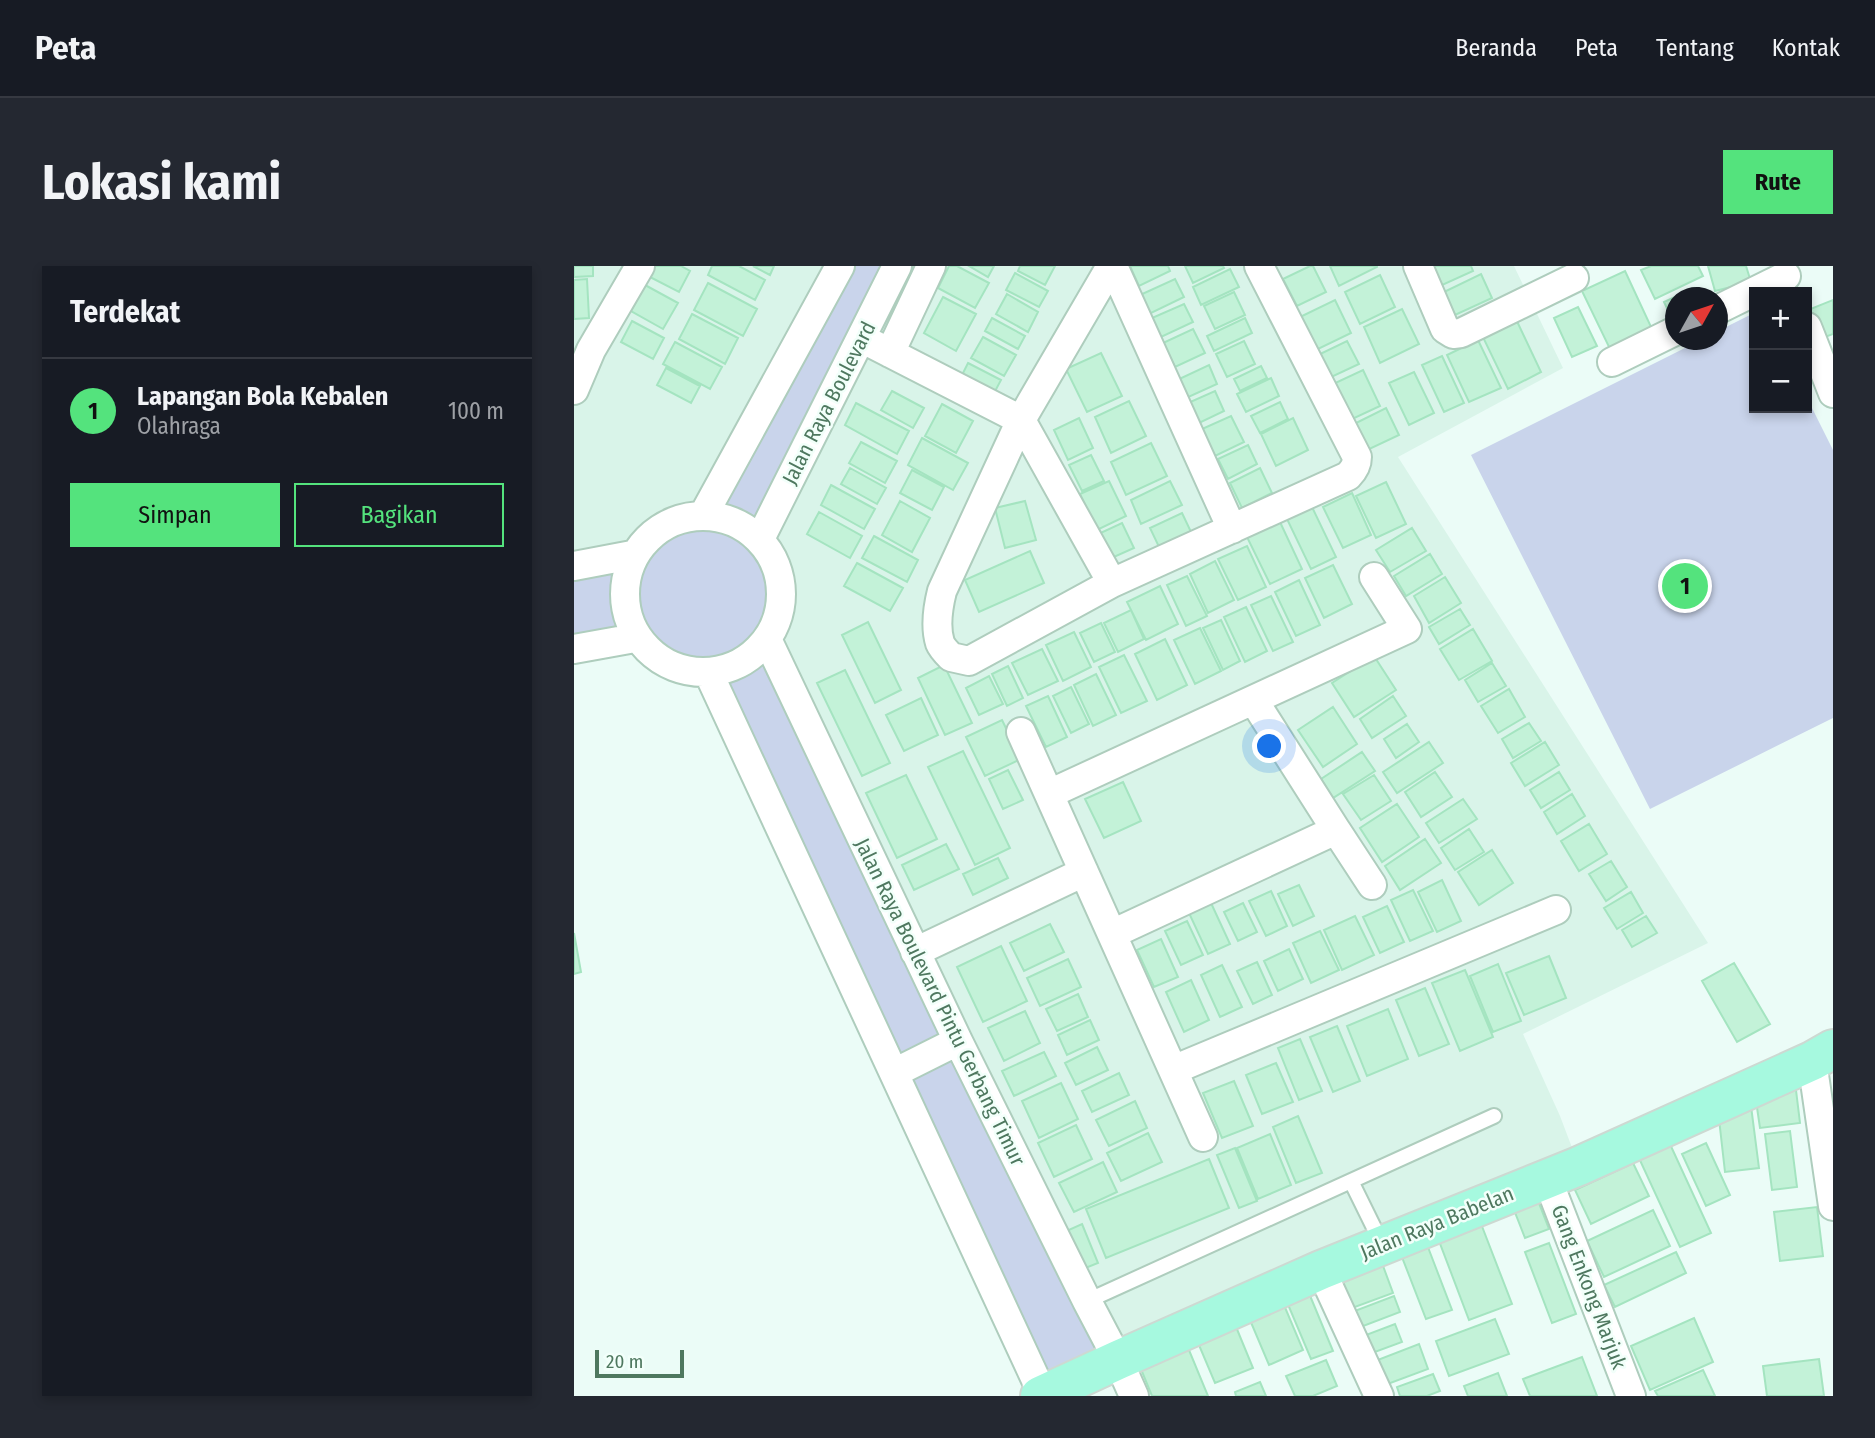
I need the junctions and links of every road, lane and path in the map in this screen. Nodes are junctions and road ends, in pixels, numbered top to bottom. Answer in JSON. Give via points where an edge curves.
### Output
{"nodes":[{"id":1,"x":640,"y":266,"type":"edge"},
{"id":2,"x":840,"y":266,"type":"edge"},
{"id":3,"x":1112,"y":266,"type":"edge"},
{"id":4,"x":1259,"y":266,"type":"edge"},
{"id":5,"x":1418,"y":266,"type":"edge"},
{"id":6,"x":893,"y":267,"type":"edge"},
{"id":7,"x":927,"y":274,"type":"edge"},
{"id":8,"x":1574,"y":278,"type":"dead end"},
{"id":9,"x":1787,"y":278,"type":"edge"},
{"id":10,"x":1728,"y":305,"type":"edge"},
{"id":11,"x":1665,"y":336,"type":"edge"},
{"id":12,"x":861,"y":338,"type":"junction"},
{"id":13,"x":1812,"y":340,"type":"edge"},
{"id":14,"x":582,"y":350,"type":"edge"},
{"id":15,"x":890,"y":353,"type":"junction"},
{"id":16,"x":1612,"y":362,"type":"dead end"},
{"id":17,"x":574,"y":390,"type":"edge"},
{"id":18,"x":1833,"y":393,"type":"edge"},
{"id":19,"x":1020,"y":420,"type":"junction"},
{"id":20,"x":704,"y":514,"type":"junction"},
{"id":21,"x":1232,"y":529,"type":"junction"},
{"id":22,"x":760,"y":539,"type":"junction"},
{"id":23,"x":632,"y":555,"type":"junction"},
{"id":24,"x":574,"y":566,"type":"edge"},
{"id":25,"x":1374,"y":577,"type":"dead end"},
{"id":26,"x":1112,"y":583,"type":"junction"},
{"id":27,"x":635,"y":638,"type":"junction"},
{"id":28,"x":768,"y":641,"type":"junction"},
{"id":29,"x":574,"y":649,"type":"edge"},
{"id":30,"x":709,"y":674,"type":"junction"},
{"id":31,"x":1254,"y":701,"type":"junction"},
{"id":32,"x":1021,"y":732,"type":"dead end"},
{"id":33,"x":1049,"y":794,"type":"junction"},
{"id":34,"x":1336,"y":830,"type":"junction"},
{"id":35,"x":1084,"y":872,"type":"junction"},
{"id":36,"x":1371,"y":885,"type":"dead end"},
{"id":37,"x":1556,"y":910,"type":"dead end"},
{"id":38,"x":1112,"y":934,"type":"junction"},
{"id":39,"x":915,"y":952,"type":"junction"},
{"id":40,"x":958,"y":1041,"type":"junction"},
{"id":41,"x":1822,"y":1055,"type":"edge"},
{"id":42,"x":1173,"y":1070,"type":"junction"},
{"id":43,"x":894,"y":1073,"type":"junction"},
{"id":44,"x":1494,"y":1116,"type":"dead end"},
{"id":45,"x":1203,"y":1137,"type":"dead end"},
{"id":46,"x":1546,"y":1178,"type":"junction"},
{"id":47,"x":1351,"y":1181,"type":"junction"},
{"id":48,"x":1833,"y":1206,"type":"edge"},
{"id":49,"x":1382,"y":1244,"type":"junction"},
{"id":50,"x":1321,"y":1270,"type":"junction"},
{"id":51,"x":1087,"y":1301,"type":"junction"},
{"id":52,"x":1118,"y":1360,"type":"junction"},
{"id":53,"x":1041,"y":1395,"type":"edge"},
{"id":54,"x":1134,"y":1396,"type":"edge"},
{"id":55,"x":1380,"y":1396,"type":"edge"},
{"id":56,"x":1631,"y":1396,"type":"edge"}],
"edges":[{"from":1,"to":14,"type":"street"},
{"from":2,"to":20,"type":"street"},
{"from":3,"to":19,"type":"street"},
{"from":3,"to":21,"type":"street"},
{"from":4,"to":21,"type":"street","via":[[1357,462],[1348,476]]},
{"from":5,"to":8,"type":"street","via":[[1445,329],[1453,334]]},
{"from":6,"to":7,"type":"street"},
{"from":6,"to":12,"type":"street","name":"Jalan Raya Boulevard"},
{"from":7,"to":15,"type":"street"},
{"from":9,"to":10,"type":"street"},
{"from":11,"to":16,"type":"street"},
{"from":12,"to":15,"type":"street"},
{"from":12,"to":22,"type":"street","name":"Jalan Raya Boulevard"},
{"from":13,"to":18,"type":"street"},
{"from":14,"to":17,"type":"street"},
{"from":15,"to":19,"type":"street"},
{"from":19,"to":26,"type":"street"},
{"from":19,"to":26,"type":"street","via":[[942,591],[940,644],[951,657],[969,661]]},
{"from":20,"to":22,"type":"street","via":[[734,521]]},
{"from":20,"to":23,"type":"street","via":[[662,524]]},
{"from":21,"to":26,"type":"street"},
{"from":22,"to":28,"type":"street","via":[[779,571],[781,607]]},
{"from":23,"to":24,"type":"street"},
{"from":23,"to":27,"type":"street","via":[[622,597]]},
{"from":25,"to":31,"type":"street","via":[[1406,629]]},
{"from":27,"to":29,"type":"street"},
{"from":27,"to":30,"type":"street","via":[[667,666]]},
{"from":28,"to":30,"type":"street","via":[[742,664]]},
{"from":28,"to":39,"type":"street","name":"Jalan Raya Boulevard Pintu Gerbang Timur"},
{"from":30,"to":43,"type":"street"},
{"from":31,"to":33,"type":"street"},
{"from":31,"to":34,"type":"street"},
{"from":32,"to":33,"type":"street"},
{"from":33,"to":35,"type":"street"},
{"from":34,"to":36,"type":"street"},
{"from":34,"to":38,"type":"street"},
{"from":35,"to":38,"type":"street"},
{"from":35,"to":39,"type":"street"},
{"from":37,"to":42,"type":"street"},
{"from":38,"to":42,"type":"street"},
{"from":39,"to":40,"type":"street","name":"Jalan Raya Boulevard Pintu Gerbang Timur"},
{"from":40,"to":43,"type":"street"},
{"from":40,"to":51,"type":"street","name":"Jalan Raya Boulevard Pintu Gerbang Timur"},
{"from":41,"to":46,"type":"main road","name":"Jalan Raya Babelan"},
{"from":41,"to":48,"type":"street"},
{"from":42,"to":45,"type":"street"},
{"from":43,"to":53,"type":"street"},
{"from":44,"to":47,"type":"lane"},
{"from":46,"to":49,"type":"main road","name":"Jalan Raya Babelan"},
{"from":46,"to":56,"type":"street","name":"Gang Enkong Marjuk"},
{"from":47,"to":49,"type":"lane"},
{"from":47,"to":51,"type":"lane"},
{"from":49,"to":50,"type":"main road","name":"Jalan Raya Babelan"},
{"from":50,"to":52,"type":"main road","name":"Jalan Raya Babelan"},
{"from":50,"to":55,"type":"street"},
{"from":51,"to":52,"type":"street","name":"Jalan Raya Boulevard Pintu Gerbang Timur"},
{"from":52,"to":53,"type":"main road","name":"Jalan Raya Babelan"},
{"from":52,"to":54,"type":"street","name":"Jalan Raya Boulevard Pintu Gerbang Timur"}]}
